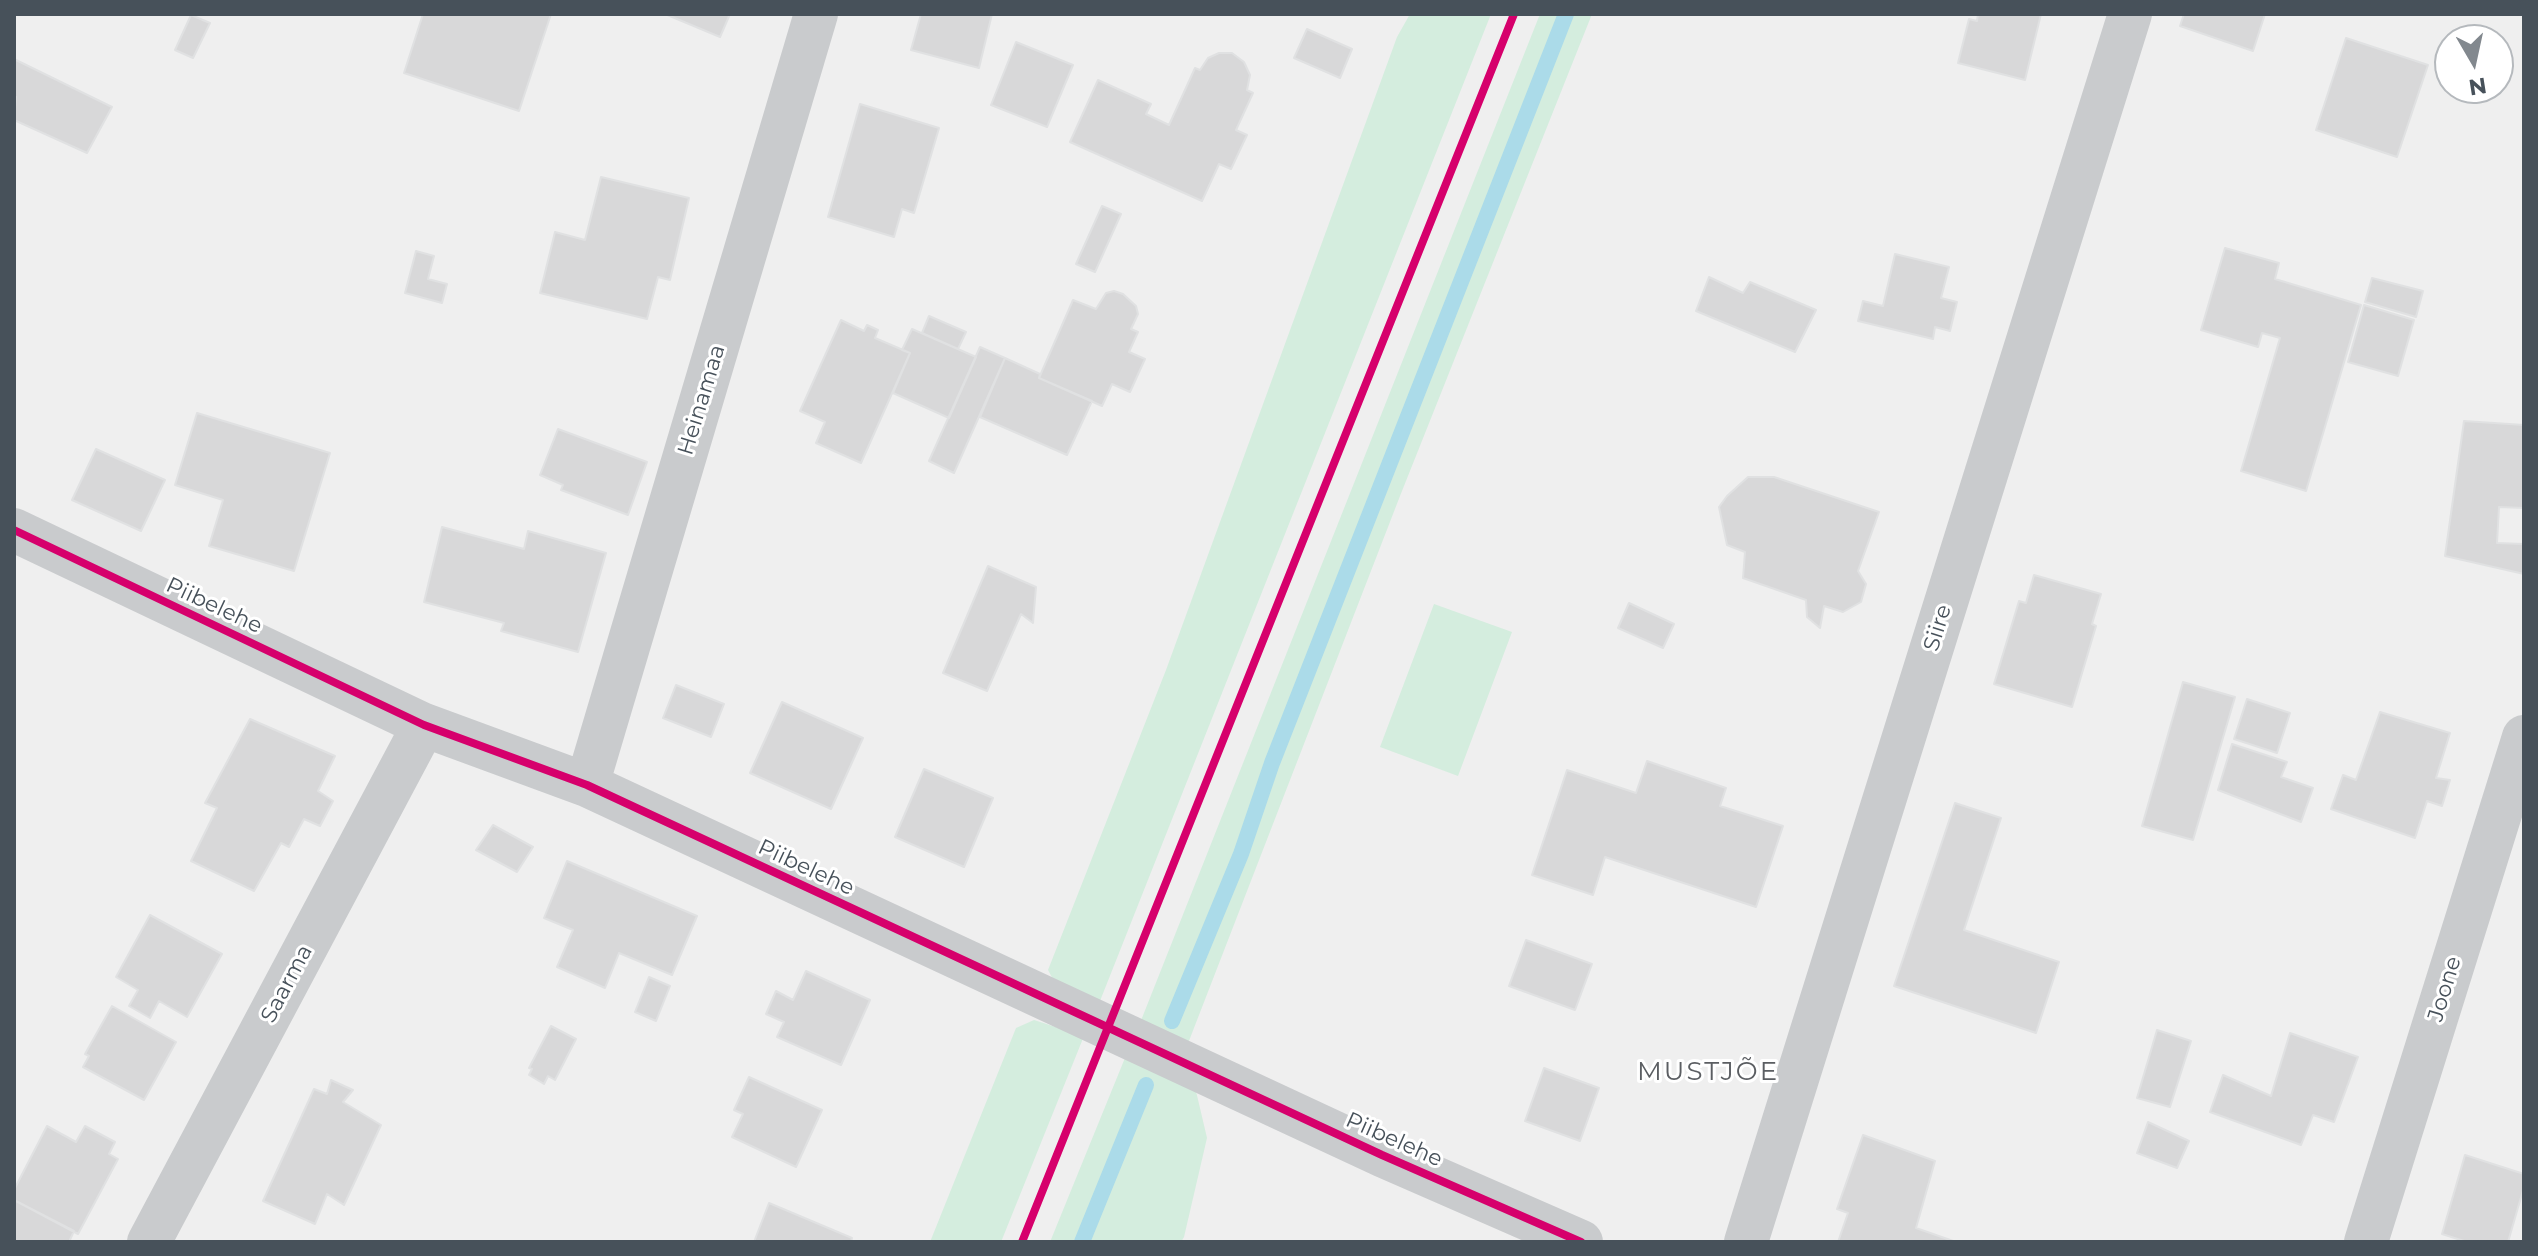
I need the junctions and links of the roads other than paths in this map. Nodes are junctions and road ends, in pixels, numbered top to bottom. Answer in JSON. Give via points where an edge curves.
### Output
{"nodes":[{"id":1,"x":816,"y":14,"type":"edge"},
{"id":2,"x":2130,"y":14,"type":"edge"},
{"id":3,"x":14,"y":530,"type":"edge"},
{"id":4,"x":424,"y":725,"type":"junction"},
{"id":5,"x":2524,"y":737,"type":"edge"},
{"id":6,"x":587,"y":785,"type":"junction"},
{"id":7,"x":149,"y":1242,"type":"edge"},
{"id":8,"x":1581,"y":1242,"type":"edge"},
{"id":9,"x":1746,"y":1242,"type":"edge"},
{"id":10,"x":2366,"y":1242,"type":"edge"}],
"edges":[{"from":1,"to":6,"type":"street","name":"Heinamaa"},
{"from":2,"to":9,"type":"street","name":"Siire"},
{"from":3,"to":4,"type":"street","name":"Piibelehe"},
{"from":4,"to":6,"type":"street","name":"Piibelehe"},
{"from":4,"to":7,"type":"street","name":"Saarma"},
{"from":5,"to":10,"type":"street","name":"Joone"},
{"from":6,"to":8,"type":"street","name":"Piibelehe","via":[[1382,1155]]}]}
